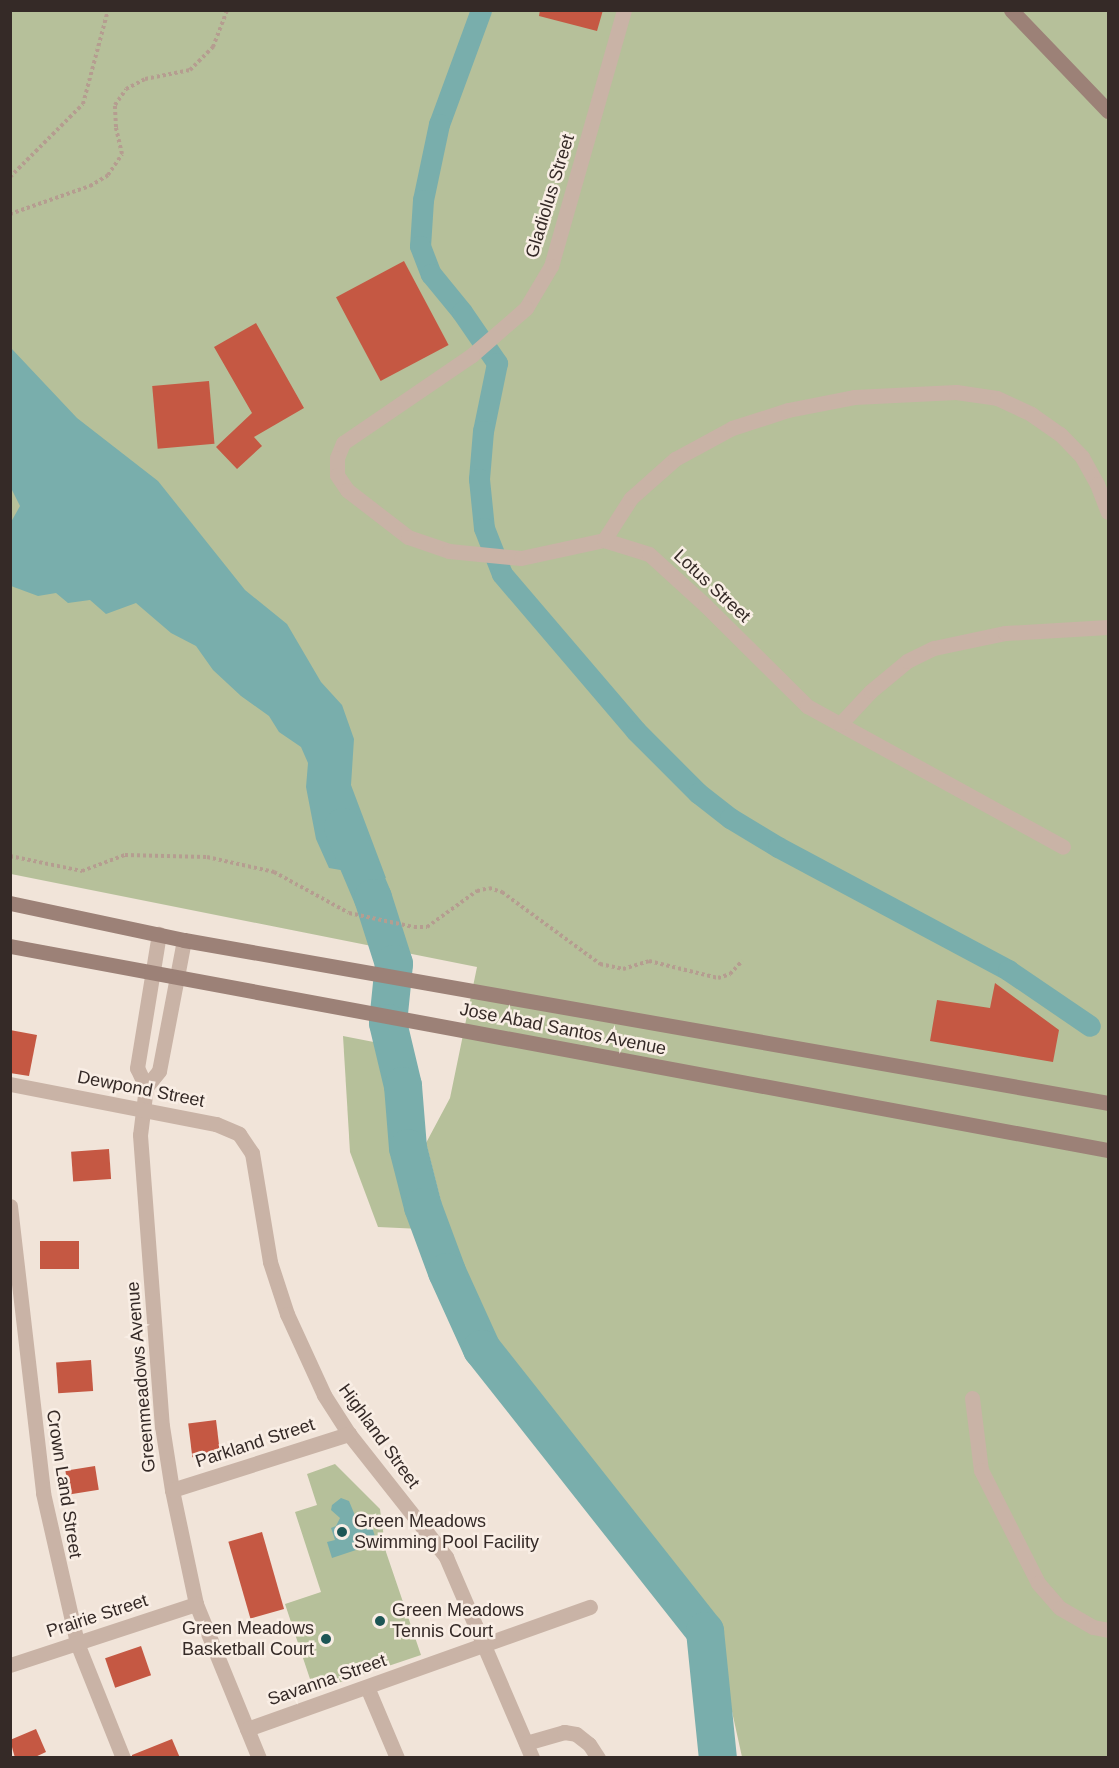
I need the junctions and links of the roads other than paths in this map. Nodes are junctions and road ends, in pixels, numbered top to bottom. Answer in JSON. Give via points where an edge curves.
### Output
{"nodes":[{"id":1,"x":624,"y":10,"type":"edge"},
{"id":2,"x":1011,"y":10,"type":"edge"},
{"id":3,"x":1108,"y":111,"type":"edge"},
{"id":4,"x":343,"y":444,"type":"joint"},
{"id":5,"x":1108,"y":512,"type":"edge"},
{"id":6,"x":604,"y":540,"type":"junction"},
{"id":7,"x":1108,"y":627,"type":"edge"},
{"id":8,"x":840,"y":724,"type":"junction"},
{"id":9,"x":1063,"y":847,"type":"dead end"},
{"id":10,"x":10,"y":903,"type":"edge"},
{"id":11,"x":159,"y":934,"type":"junction"},
{"id":12,"x":184,"y":940,"type":"junction"},
{"id":13,"x":10,"y":946,"type":"edge"},
{"id":14,"x":154,"y":973,"type":"junction"},
{"id":15,"x":177,"y":977,"type":"junction"},
{"id":16,"x":10,"y":1084,"type":"edge"},
{"id":17,"x":146,"y":1087,"type":"junction"},
{"id":18,"x":1108,"y":1103,"type":"edge"},
{"id":19,"x":142,"y":1111,"type":"junction"},
{"id":20,"x":1108,"y":1150,"type":"edge"},
{"id":21,"x":252,"y":1153,"type":"joint"},
{"id":22,"x":10,"y":1206,"type":"edge"},
{"id":23,"x":972,"y":1398,"type":"dead end"},
{"id":24,"x":349,"y":1434,"type":"junction"},
{"id":25,"x":172,"y":1490,"type":"junction"},
{"id":26,"x":196,"y":1604,"type":"junction"},
{"id":27,"x":590,"y":1607,"type":"dead end"},
{"id":28,"x":1108,"y":1630,"type":"edge"},
{"id":29,"x":77,"y":1643,"type":"junction"},
{"id":30,"x":483,"y":1646,"type":"junction"},
{"id":31,"x":10,"y":1665,"type":"edge"},
{"id":32,"x":367,"y":1687,"type":"junction"},
{"id":33,"x":247,"y":1729,"type":"junction"},
{"id":34,"x":529,"y":1750,"type":"edge"},
{"id":35,"x":123,"y":1758,"type":"edge"},
{"id":36,"x":259,"y":1758,"type":"edge"},
{"id":37,"x":397,"y":1758,"type":"edge"},
{"id":38,"x":598,"y":1758,"type":"edge"}],
"edges":[{"from":1,"to":4,"type":"street","name":"Gladiolus Street","via":[[551,266],[526,308],[472,355]]},
{"from":2,"to":3,"type":"main road"},
{"from":4,"to":6,"type":"street","name":"Lotus Street","via":[[337,458],[337,475],[346,489],[408,537],[449,551],[521,558]]},
{"from":5,"to":6,"type":"street","via":[[1082,457],[1060,434],[997,398],[956,392],[854,397],[788,410],[732,428],[675,459],[631,498]]},
{"from":6,"to":8,"type":"street","name":"Lotus Street","via":[[649,554],[807,706]]},
{"from":7,"to":8,"type":"street","via":[[1005,633],[934,648],[907,661]]},
{"from":8,"to":9,"type":"street","name":"Lotus Street"},
{"from":10,"to":11,"type":"main road","name":"Jose Abad Santos Avenue"},
{"from":11,"to":12,"type":"main road","name":"Jose Abad Santos Avenue"},
{"from":11,"to":14,"type":"street","name":"Greenmeadows Avenue"},
{"from":12,"to":15,"type":"street","name":"Greenmeadows Avenue"},
{"from":12,"to":18,"type":"main road","name":"Jose Abad Santos Avenue"},
{"from":13,"to":14,"type":"main road","name":"Jose Abad Santos Avenue"},
{"from":14,"to":15,"type":"main road","name":"Jose Abad Santos Avenue"},
{"from":14,"to":17,"type":"street","name":"Greenmeadows Avenue","via":[[137,1068]]},
{"from":15,"to":17,"type":"street","name":"Greenmeadows Avenue","via":[[159,1071]]},
{"from":15,"to":20,"type":"main road","name":"Jose Abad Santos Avenue"},
{"from":16,"to":19,"type":"street","name":"Dewpond Street"},
{"from":17,"to":19,"type":"street","name":"Greenmeadows Avenue"},
{"from":19,"to":21,"type":"street","name":"Dewpond Street","via":[[216,1124],[239,1134]]},
{"from":19,"to":25,"type":"street","name":"Greenmeadows Avenue","via":[[140,1135],[162,1426]]},
{"from":21,"to":24,"type":"street","name":"Highland Street","via":[[270,1262],[286,1314],[324,1395]]},
{"from":22,"to":29,"type":"street","name":"Crown Land Street","via":[[43,1493]]},
{"from":23,"to":28,"type":"street","via":[[981,1470],[1038,1583],[1060,1608],[1093,1627]]},
{"from":24,"to":25,"type":"street","name":"Parkland Street"},
{"from":24,"to":30,"type":"street","name":"Highland Street","via":[[446,1557]]},
{"from":25,"to":26,"type":"street","name":"Greenmeadows Avenue"},
{"from":26,"to":29,"type":"street","name":"Prairie Street"},
{"from":26,"to":33,"type":"street","name":"Greenmeadows Avenue"},
{"from":27,"to":30,"type":"street","name":"Savanna Street"},
{"from":29,"to":31,"type":"street","name":"Prairie Street"},
{"from":29,"to":35,"type":"street","name":"Crown Land Street"},
{"from":30,"to":32,"type":"street","name":"Savanna Street"},
{"from":30,"to":34,"type":"street","name":"Highland Street"},
{"from":32,"to":33,"type":"street","name":"Savanna Street"},
{"from":32,"to":37,"type":"street"},
{"from":33,"to":36,"type":"street","name":"Greenmeadows Avenue"},
{"from":34,"to":38,"type":"street","via":[[564,1731],[589,1744]]}]}
